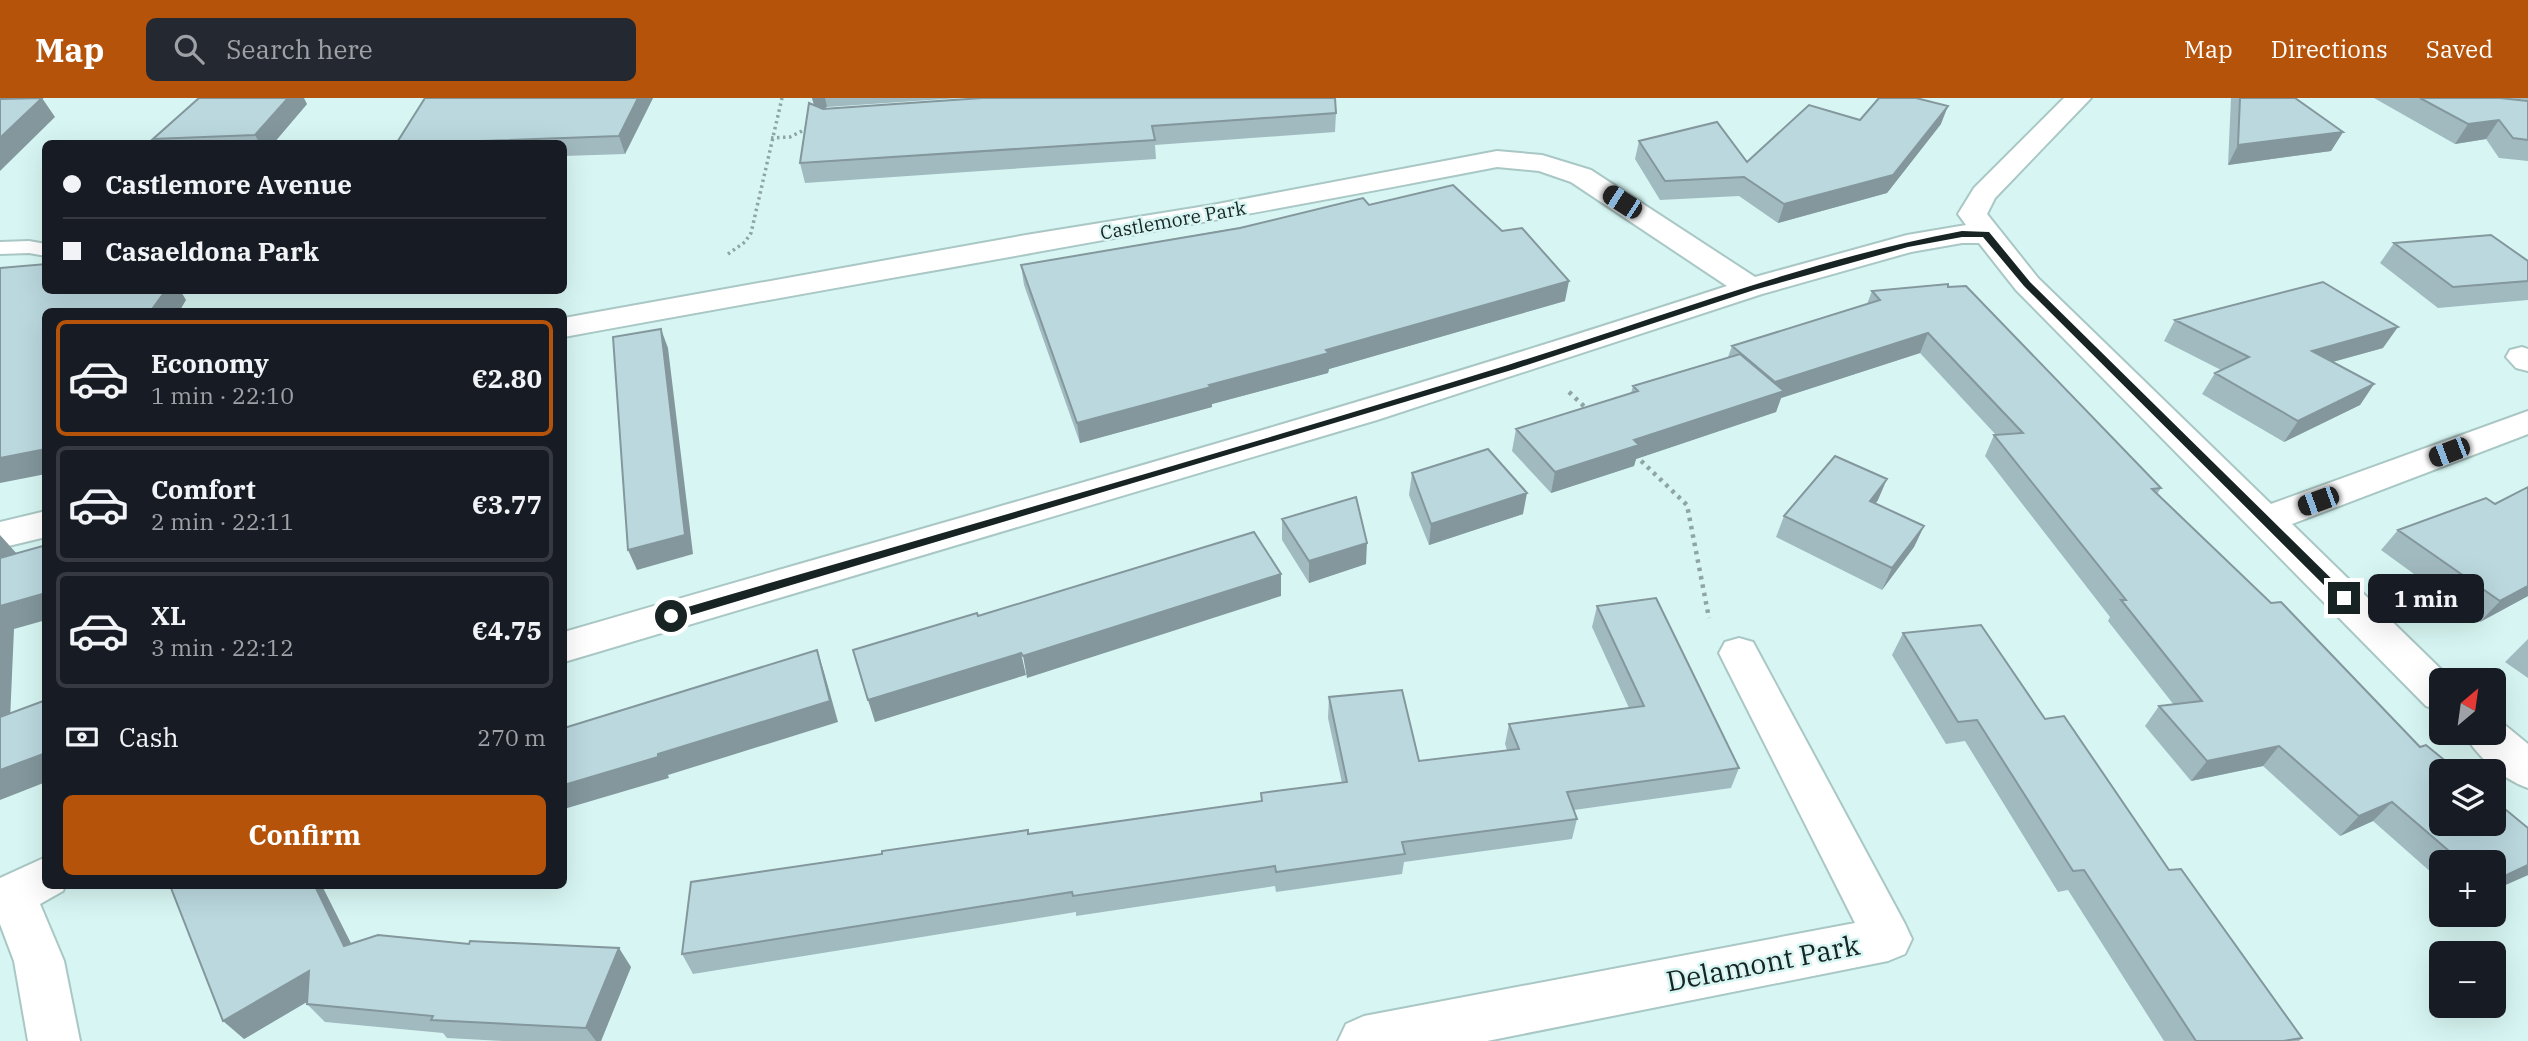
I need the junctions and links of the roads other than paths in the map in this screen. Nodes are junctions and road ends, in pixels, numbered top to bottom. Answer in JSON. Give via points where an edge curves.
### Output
{"nodes":[{"id":1,"x":2078,"y":98,"type":"edge"},
{"id":2,"x":1986,"y":234,"type":"junction"},
{"id":3,"x":0,"y":248,"type":"edge"},
{"id":4,"x":42,"y":249,"type":"edge"},
{"id":5,"x":1751,"y":288,"type":"junction"},
{"id":6,"x":567,"y":326,"type":"edge"},
{"id":7,"x":2528,"y":422,"type":"edge"},
{"id":8,"x":2266,"y":520,"type":"junction"},
{"id":9,"x":42,"y":525,"type":"edge"},
{"id":10,"x":0,"y":535,"type":"edge"},
{"id":11,"x":567,"y":646,"type":"edge"},
{"id":12,"x":1739,"y":653,"type":"road end"},
{"id":13,"x":2429,"y":683,"type":"edge"},
{"id":14,"x":2500,"y":746,"type":"edge"},
{"id":15,"x":2528,"y":770,"type":"edge"},
{"id":16,"x":19,"y":891,"type":"edge"},
{"id":17,"x":54,"y":1041,"type":"edge"},
{"id":18,"x":1364,"y":1041,"type":"edge"}],
"edges":[{"from":1,"to":2,"type":"street","via":[[1984,194],[1972,214]]},
{"from":2,"to":5,"type":"street","via":[[1907,244]]},
{"from":2,"to":8,"type":"street","via":[[2027,284]]},
{"from":3,"to":4,"type":"lane"},
{"from":5,"to":6,"type":"street","name":"Castlemore Park","via":[[1581,176],[1542,163],[1497,159],[1212,214]]},
{"from":5,"to":11,"type":"street","via":[[1536,359]]},
{"from":7,"to":8,"type":"street"},
{"from":8,"to":13,"type":"street"},
{"from":9,"to":10,"type":"street"},
{"from":12,"to":18,"type":"street","name":"Delamont Park","via":[[1888,939]]},
{"from":14,"to":15,"type":"street"},
{"from":16,"to":17,"type":"street"}]}
